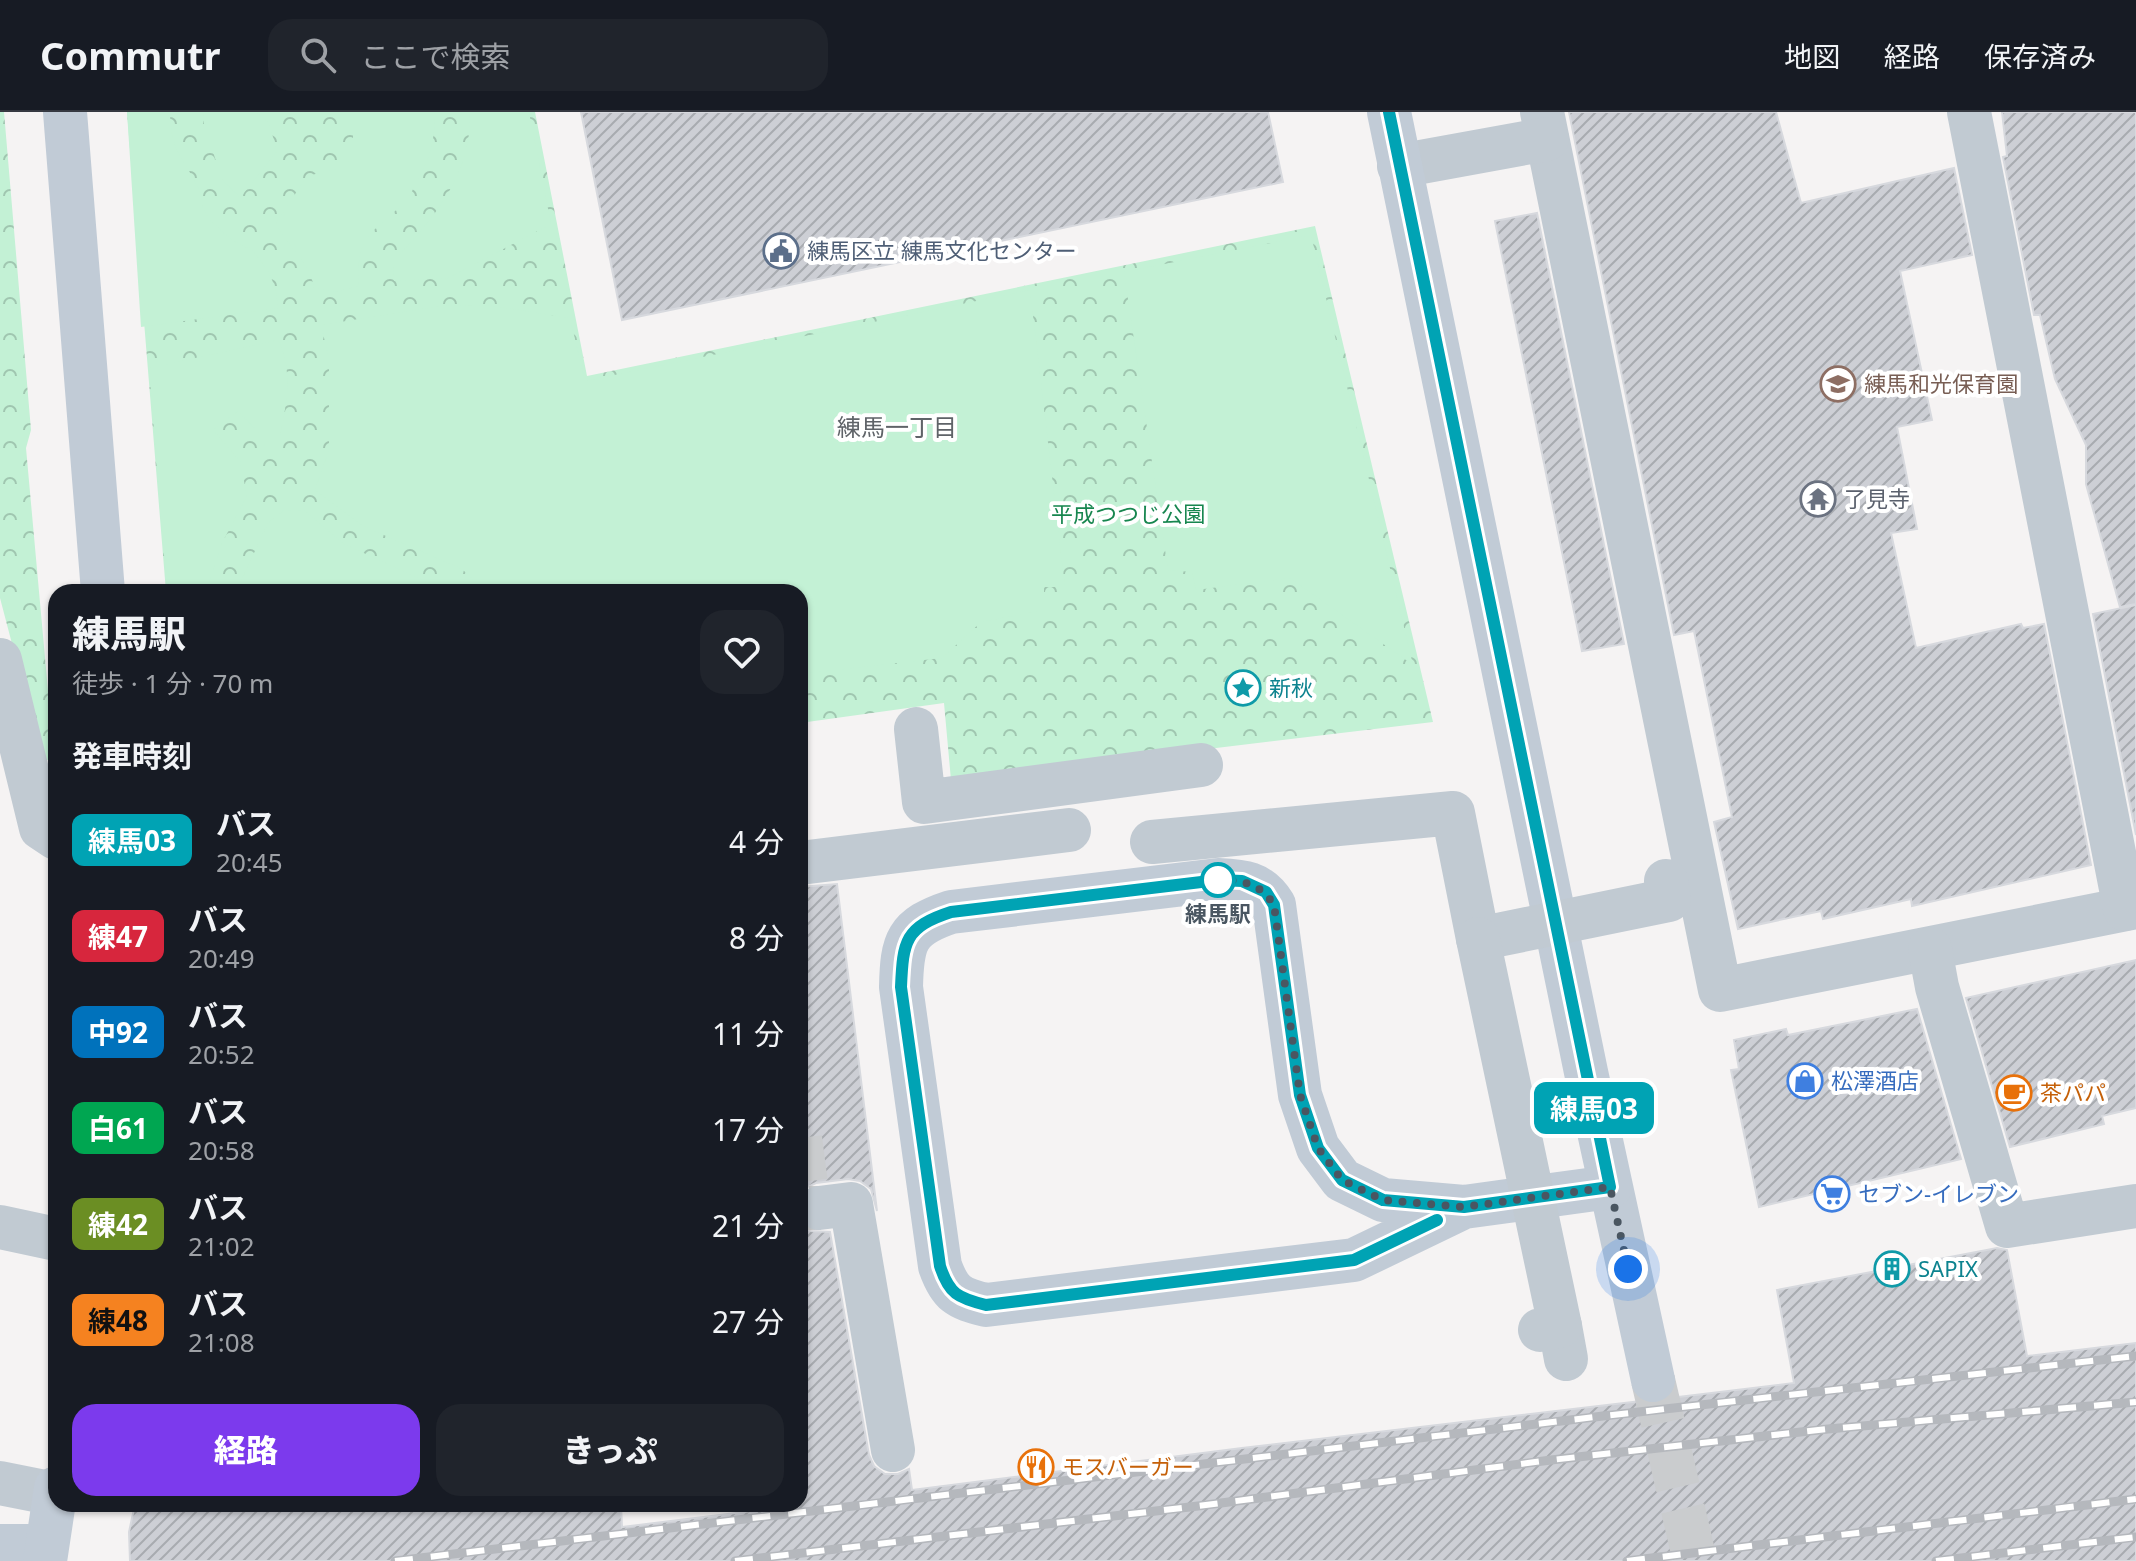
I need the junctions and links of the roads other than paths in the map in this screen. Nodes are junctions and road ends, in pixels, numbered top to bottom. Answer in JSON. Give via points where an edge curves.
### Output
{"nodes":[{"id":1,"x":65,"y":112,"type":"edge"},
{"id":2,"x":1389,"y":112,"type":"edge"},
{"id":3,"x":1969,"y":112,"type":"edge"},
{"id":4,"x":1544,"y":125,"type":"edge"},
{"id":5,"x":1399,"y":166,"type":"junction"},
{"id":6,"x":102,"y":584,"type":"edge"},
{"id":7,"x":0,"y":660,"type":"edge"},
{"id":8,"x":916,"y":729,"type":"dead end"},
{"id":9,"x":1201,"y":765,"type":"dead end"},
{"id":10,"x":1006,"y":792,"type":"junction"},
{"id":11,"x":1069,"y":830,"type":"dead end"},
{"id":12,"x":48,"y":833,"type":"edge"},
{"id":13,"x":808,"y":837,"type":"edge"},
{"id":14,"x":1152,"y":842,"type":"dead end"},
{"id":15,"x":808,"y":862,"type":"edge"},
{"id":16,"x":1666,"y":881,"type":"dead end"},
{"id":17,"x":2131,"y":908,"type":"edge"},
{"id":18,"x":1478,"y":939,"type":"junction"},
{"id":19,"x":1930,"y":949,"type":"junction"},
{"id":20,"x":1610,"y":1187,"type":"junction"},
{"id":21,"x":2136,"y":1206,"type":"edge"},
{"id":22,"x":1464,"y":1207,"type":"junction"},
{"id":23,"x":819,"y":1208,"type":"dead end"},
{"id":24,"x":0,"y":1227,"type":"edge"},
{"id":25,"x":48,"y":1237,"type":"edge"},
{"id":26,"x":1555,"y":1338,"type":"dead end"},
{"id":27,"x":1653,"y":1380,"type":"tunnel mouth"},
{"id":28,"x":894,"y":1450,"type":"dead end"},
{"id":29,"x":0,"y":1483,"type":"edge"},
{"id":30,"x":48,"y":1490,"type":"edge"},
{"id":31,"x":52,"y":1512,"type":"edge"},
{"id":32,"x":0,"y":1546,"type":"edge"},
{"id":33,"x":45,"y":1554,"type":"edge"}],
"edges":[{"from":1,"to":6,"type":"street"},
{"from":2,"to":5,"type":"street"},
{"from":3,"to":17,"type":"street"},
{"from":4,"to":5,"type":"street"},
{"from":4,"to":19,"type":"street","via":[[1720,990]]},
{"from":5,"to":20,"type":"street"},
{"from":7,"to":12,"type":"street","via":[[41,828]]},
{"from":8,"to":10,"type":"street","via":[[924,802]]},
{"from":9,"to":10,"type":"street"},
{"from":10,"to":13,"type":"street","via":[[1009,814]]},
{"from":11,"to":15,"type":"street"},
{"from":14,"to":18,"type":"street","bridge":true,"via":[[1453,813]]},
{"from":16,"to":18,"type":"street","bridge":true,"via":[[1669,900]]},
{"from":17,"to":19,"type":"street"},
{"from":18,"to":26,"type":"street","bridge":true},
{"from":19,"to":21,"type":"street","via":[[2007,1226]]},
{"from":20,"to":22,"type":"street"},
{"from":20,"to":27,"type":"street"},
{"from":22,"to":22,"type":"street","via":[[1354,1260],[986,1305],[963,1299],[947,1286],[940,1266],[901,987],[902,954],[912,933],[927,920],[951,912],[1174,884],[1242,881],[1266,892],[1274,905],[1300,1095],[1318,1148],[1342,1180],[1383,1200]]},
{"from":23,"to":28,"type":"street","via":[[851,1204]]},
{"from":24,"to":25,"type":"street"},
{"from":29,"to":30,"type":"street"},
{"from":31,"to":33,"type":"street"},
{"from":32,"to":33,"type":"street"}]}
